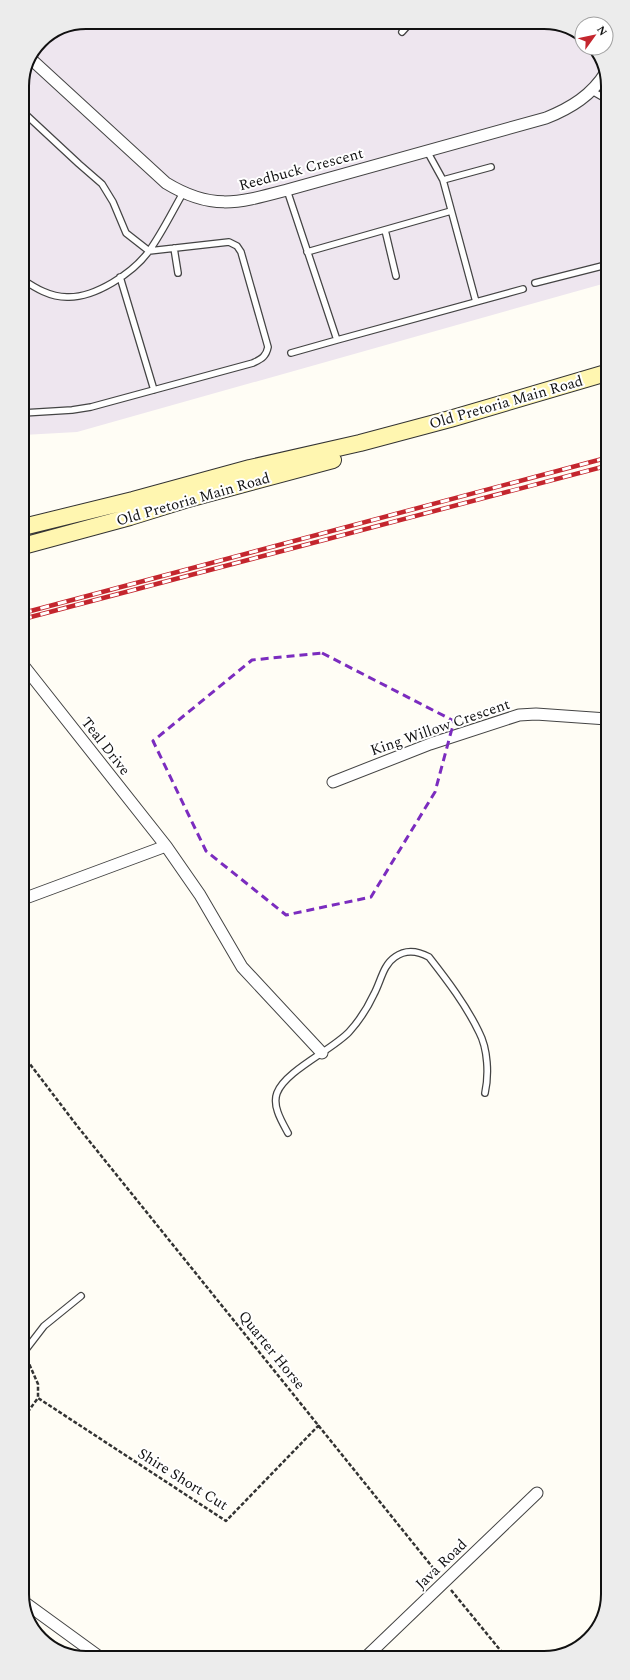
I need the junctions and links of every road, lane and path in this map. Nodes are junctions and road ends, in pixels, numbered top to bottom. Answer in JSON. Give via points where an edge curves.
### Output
{"nodes":[{"id":1,"x":405,"y":29,"type":"edge"},
{"id":2,"x":402,"y":32,"type":"dead end"},
{"id":3,"x":34,"y":62,"type":"edge"},
{"id":4,"x":601,"y":79,"type":"edge"},
{"id":5,"x":592,"y":91,"type":"junction"},
{"id":6,"x":601,"y":96,"type":"edge"},
{"id":7,"x":29,"y":118,"type":"edge"},
{"id":8,"x":427,"y":151,"type":"junction"},
{"id":9,"x":491,"y":167,"type":"dead end"},
{"id":10,"x":443,"y":180,"type":"junction"},
{"id":11,"x":287,"y":190,"type":"junction"},
{"id":12,"x":183,"y":193,"type":"junction"},
{"id":13,"x":451,"y":211,"type":"junction"},
{"id":14,"x":385,"y":230,"type":"junction"},
{"id":15,"x":174,"y":248,"type":"junction"},
{"id":16,"x":149,"y":251,"type":"junction"},
{"id":17,"x":308,"y":252,"type":"junction"},
{"id":18,"x":601,"y":266,"type":"edge"},
{"id":19,"x":178,"y":273,"type":"dead end"},
{"id":20,"x":396,"y":276,"type":"dead end"},
{"id":21,"x":120,"y":277,"type":"junction"},
{"id":22,"x":535,"y":283,"type":"dead end"},
{"id":23,"x":29,"y":284,"type":"edge"},
{"id":24,"x":523,"y":290,"type":"dead end"},
{"id":25,"x":476,"y":302,"type":"junction"},
{"id":26,"x":337,"y":340,"type":"junction"},
{"id":27,"x":290,"y":353,"type":"dead end"},
{"id":28,"x":601,"y":374,"type":"edge"},
{"id":29,"x":154,"y":390,"type":"junction"},
{"id":30,"x":29,"y":413,"type":"edge"},
{"id":31,"x":360,"y":443,"type":"junction"},
{"id":32,"x":29,"y":526,"type":"edge"},
{"id":33,"x":29,"y":544,"type":"edge"},
{"id":34,"x":29,"y":673,"type":"edge"},
{"id":35,"x":601,"y":719,"type":"edge"},
{"id":36,"x":333,"y":782,"type":"dead end"},
{"id":37,"x":166,"y":846,"type":"junction"},
{"id":38,"x":29,"y":897,"type":"edge"},
{"id":39,"x":322,"y":1053,"type":"junction"},
{"id":40,"x":29,"y":1062,"type":"edge"},
{"id":41,"x":485,"y":1093,"type":"dead end"},
{"id":42,"x":288,"y":1133,"type":"dead end"},
{"id":43,"x":81,"y":1296,"type":"dead end"},
{"id":44,"x":29,"y":1346,"type":"edge"},
{"id":45,"x":29,"y":1363,"type":"edge"},
{"id":46,"x":38,"y":1398,"type":"junction"},
{"id":47,"x":29,"y":1410,"type":"edge"},
{"id":48,"x":319,"y":1425,"type":"junction"},
{"id":49,"x":537,"y":1493,"type":"dead end"},
{"id":50,"x":444,"y":1581,"type":"junction"},
{"id":51,"x":30,"y":1607,"type":"edge"},
{"id":52,"x":91,"y":1651,"type":"edge"},
{"id":53,"x":372,"y":1651,"type":"edge"},
{"id":54,"x":501,"y":1651,"type":"edge"}],
"edges":[{"from":1,"to":2,"type":"lane"},
{"from":3,"to":12,"type":"street","name":"Reedbuck Crescent","via":[[160,179]]},
{"from":4,"to":5,"type":"street","name":"Reedbuck Crescent"},
{"from":5,"to":6,"type":"lane"},
{"from":5,"to":8,"type":"street","name":"Reedbuck Crescent","via":[[569,108],[546,118]]},
{"from":7,"to":16,"type":"lane","via":[[102,184],[113,202],[126,234]]},
{"from":8,"to":10,"type":"lane"},
{"from":8,"to":11,"type":"street","name":"Reedbuck Crescent"},
{"from":9,"to":10,"type":"lane"},
{"from":10,"to":13,"type":"lane"},
{"from":11,"to":12,"type":"street","name":"Reedbuck Crescent","via":[[249,200],[226,202],[203,200]]},
{"from":11,"to":17,"type":"lane"},
{"from":12,"to":16,"type":"lane"},
{"from":13,"to":14,"type":"lane"},
{"from":13,"to":25,"type":"lane"},
{"from":14,"to":17,"type":"lane"},
{"from":14,"to":20,"type":"lane"},
{"from":15,"to":16,"type":"lane"},
{"from":15,"to":19,"type":"lane"},
{"from":15,"to":29,"type":"lane","via":[[229,242],[236,246],[241,252],[268,347],[267,354],[253,363]]},
{"from":16,"to":21,"type":"lane","via":[[141,261]]},
{"from":17,"to":26,"type":"lane"},
{"from":18,"to":22,"type":"lane"},
{"from":21,"to":23,"type":"lane","via":[[106,287],[73,297],[48,294]]},
{"from":21,"to":29,"type":"lane"},
{"from":24,"to":25,"type":"lane"},
{"from":25,"to":26,"type":"lane"},
{"from":26,"to":27,"type":"lane"},
{"from":28,"to":31,"type":"main road","name":"Old Pretoria Main Road"},
{"from":29,"to":30,"type":"lane","via":[[72,410]]},
{"from":31,"to":32,"type":"main road","name":"Old Pretoria Main Road","via":[[250,468]]},
{"from":31,"to":33,"type":"main road","name":"Old Pretoria Main Road","via":[[336,459]]},
{"from":34,"to":37,"type":"street","name":"Teal Drive"},
{"from":35,"to":36,"type":"street","name":"King Willow Crescent","via":[[519,715],[444,739]]},
{"from":37,"to":38,"type":"street"},
{"from":37,"to":39,"type":"street","name":"Teal Drive","via":[[200,895],[242,967]]},
{"from":39,"to":41,"type":"lane","via":[[355,1024],[375,993],[391,959],[406,952],[422,953],[429,957],[441,972],[480,1033],[488,1081]]},
{"from":39,"to":42,"type":"lane","via":[[294,1073],[276,1093],[279,1116]]},
{"from":40,"to":48,"type":"path","name":"Quarter Horse","via":[[78,1127]]},
{"from":43,"to":44,"type":"lane","via":[[44,1326]]},
{"from":45,"to":46,"type":"path","via":[[38,1384]]},
{"from":46,"to":47,"type":"path"},
{"from":46,"to":48,"type":"path","name":"Shire Short Cut","via":[[226,1521]]},
{"from":48,"to":50,"type":"path","name":"Quarter Horse"},
{"from":49,"to":50,"type":"street","name":"Java Road"},
{"from":50,"to":53,"type":"street","name":"Java Road"},
{"from":50,"to":54,"type":"path","name":"Quarter Horse"},
{"from":51,"to":52,"type":"street"}]}
